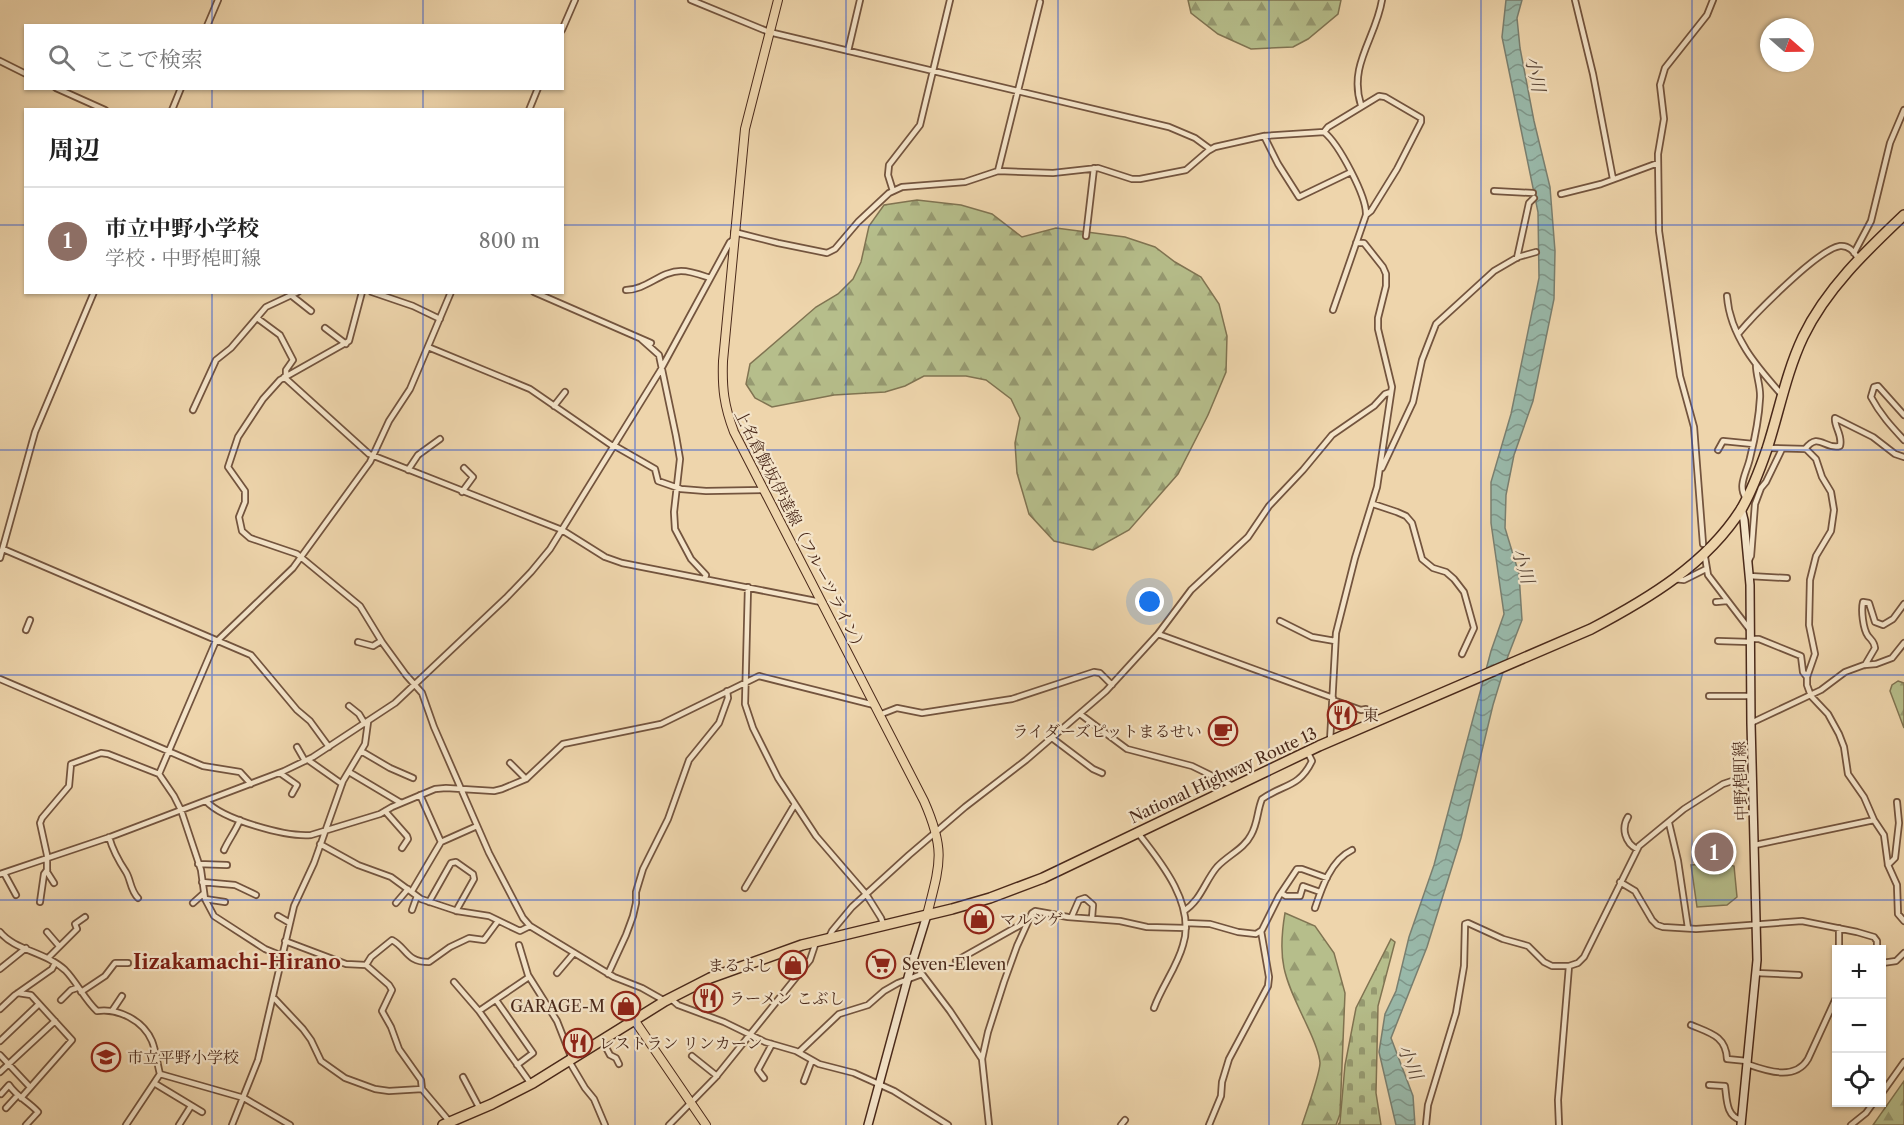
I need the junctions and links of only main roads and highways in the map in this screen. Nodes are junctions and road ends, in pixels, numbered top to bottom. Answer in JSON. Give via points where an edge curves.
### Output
{"nodes":[{"id":1,"x":778,"y":0,"type":"edge"},
{"id":2,"x":1904,"y":215,"type":"edge"},
{"id":3,"x":1741,"y":508,"type":"junction"},
{"id":4,"x":927,"y":915,"type":"junction"},
{"id":5,"x":635,"y":1021,"type":"junction"},
{"id":6,"x":1741,"y":1122,"type":"edge"},
{"id":7,"x":446,"y":1124,"type":"edge"},
{"id":8,"x":706,"y":1125,"type":"edge"},
{"id":9,"x":868,"y":1125,"type":"edge"}],
"edges":[{"from":1,"to":4,"type":"main road","name":"上名倉飯坂伊達線（フルーツライン）","via":[[745,129],[723,360],[725,409],[937,833],[939,863]]},
{"from":2,"to":3,"type":"highway","name":"National Highway Route 13","via":[[1857,256],[1817,310],[1803,337],[1767,448]]},
{"from":3,"to":4,"type":"highway","name":"National Highway Route 13","via":[[1701,556],[1674,579],[1591,629],[1307,751],[1043,878],[981,901]]},
{"from":3,"to":6,"type":"main road","name":"中野梍町線","via":[[1749,577],[1757,924]]},
{"from":4,"to":5,"type":"highway","name":"National Highway Route 13","via":[[816,942],[710,978]]},
{"from":4,"to":9,"type":"main road"},
{"from":5,"to":7,"type":"highway","name":"National Highway Route 13","via":[[531,1084]]},
{"from":5,"to":8,"type":"main road"}]}
